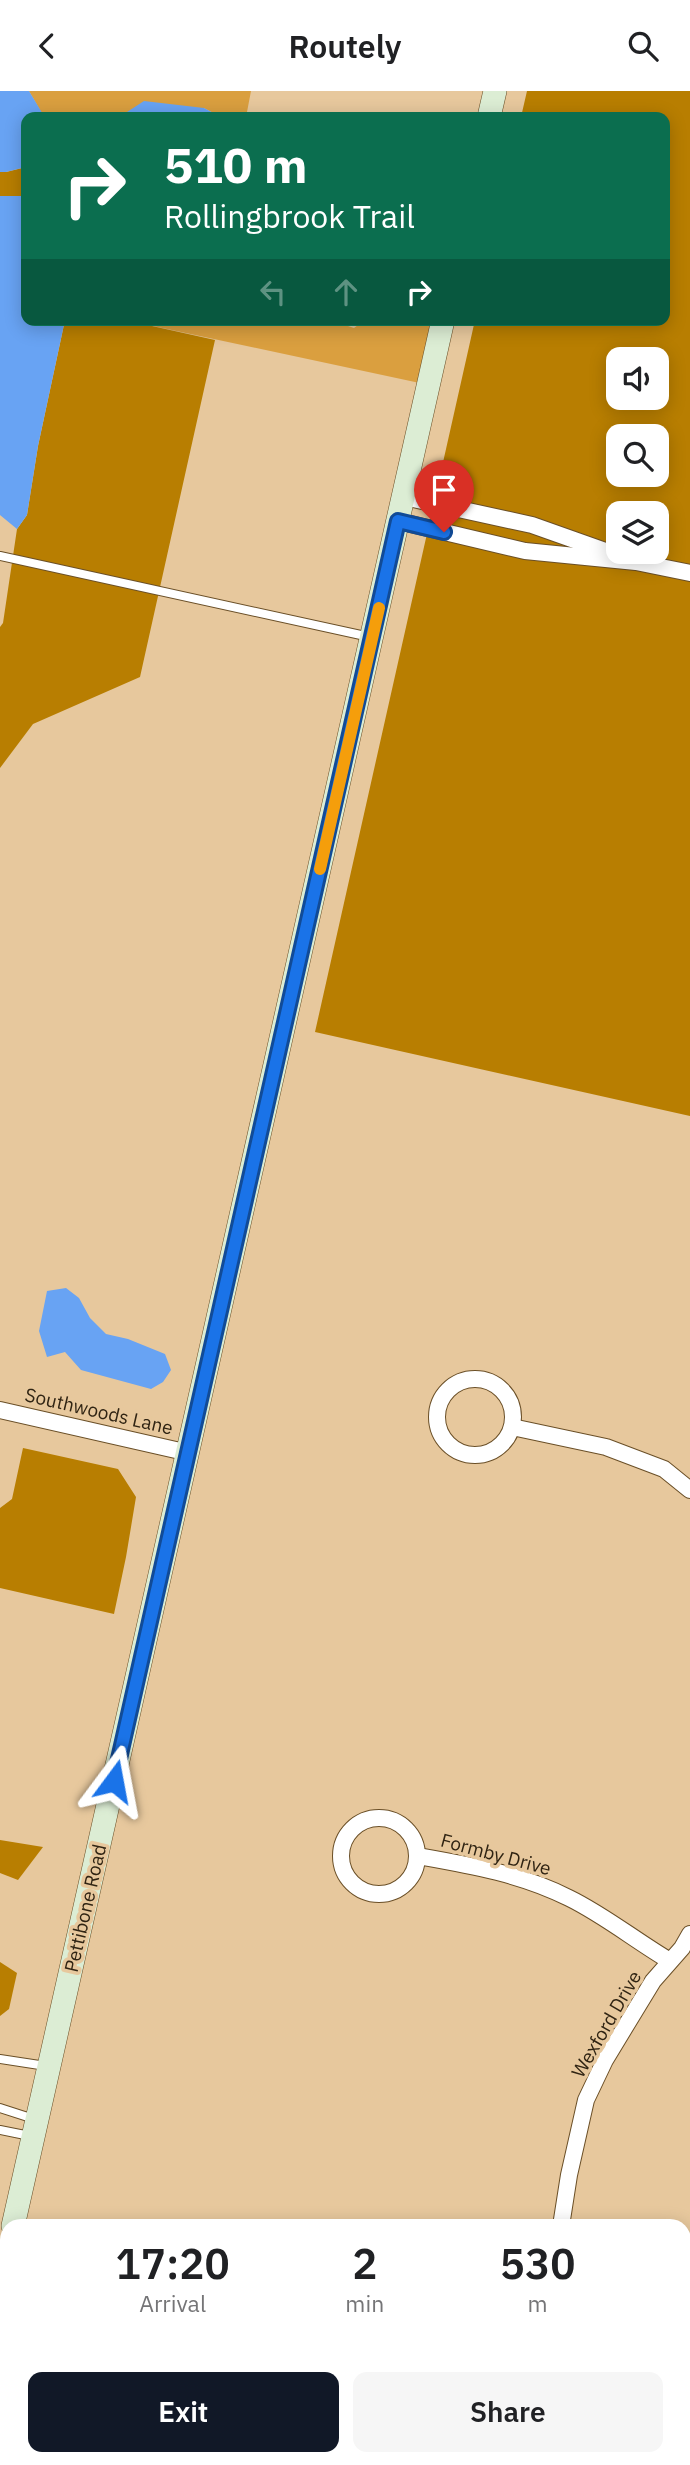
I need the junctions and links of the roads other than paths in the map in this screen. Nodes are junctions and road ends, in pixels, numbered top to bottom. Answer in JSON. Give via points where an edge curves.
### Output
{"nodes":[{"id":1,"x":495,"y":91,"type":"edge"},
{"id":2,"x":490,"y":112,"type":"edge"},
{"id":3,"x":442,"y":326,"type":"edge"},
{"id":4,"x":404,"y":497,"type":"junction"},
{"id":5,"x":398,"y":521,"type":"junction"},
{"id":6,"x":606,"y":551,"type":"edge"},
{"id":7,"x":0,"y":556,"type":"edge"},
{"id":8,"x":606,"y":559,"type":"edge"},
{"id":9,"x":646,"y":564,"type":"edge"},
{"id":10,"x":690,"y":573,"type":"edge"},
{"id":11,"x":372,"y":637,"type":"junction"},
{"id":12,"x":0,"y":1410,"type":"edge"},
{"id":13,"x":512,"y":1427,"type":"junction"},
{"id":14,"x":189,"y":1453,"type":"junction"},
{"id":15,"x":690,"y":1490,"type":"edge"},
{"id":16,"x":418,"y":1856,"type":"junction"},
{"id":17,"x":690,"y":1934,"type":"edge"},
{"id":18,"x":670,"y":1961,"type":"junction"},
{"id":19,"x":0,"y":2059,"type":"edge"},
{"id":20,"x":49,"y":2067,"type":"junction"},
{"id":21,"x":0,"y":2108,"type":"edge"},
{"id":22,"x":35,"y":2128,"type":"junction"},
{"id":23,"x":0,"y":2130,"type":"edge"},
{"id":24,"x":15,"y":2219,"type":"edge"},
{"id":25,"x":562,"y":2219,"type":"edge"}],
"edges":[{"from":1,"to":2,"type":"street"},
{"from":3,"to":4,"type":"street","name":"Pettibone Road"},
{"from":4,"to":5,"type":"street","name":"Pettibone Road"},
{"from":4,"to":6,"type":"street","via":[[532,525]]},
{"from":5,"to":8,"type":"street","via":[[525,551]]},
{"from":5,"to":11,"type":"street","name":"Pettibone Road"},
{"from":7,"to":11,"type":"lane"},
{"from":9,"to":10,"type":"street"},
{"from":11,"to":14,"type":"street","name":"Pettibone Road"},
{"from":12,"to":14,"type":"street","name":"Southwoods Lane"},
{"from":13,"to":13,"type":"street","via":[[507,1439],[488,1454],[462,1453],[443,1438],[438,1426],[440,1401],[458,1383],[470,1379],[494,1384],[510,1402]]},
{"from":13,"to":15,"type":"street","via":[[606,1447],[664,1469]]},
{"from":14,"to":20,"type":"street","name":"Pettibone Road"},
{"from":16,"to":16,"type":"street","name":"Formby Drive","via":[[410,1879],[389,1893],[376,1894],[364,1891],[346,1874],[342,1849],[346,1837],[364,1820],[389,1818],[410,1832]]},
{"from":16,"to":18,"type":"street","name":"Formby Drive","via":[[529,1881],[570,1898]]},
{"from":17,"to":18,"type":"street","name":"Wexford Drive"},
{"from":18,"to":25,"type":"street","name":"Wexford Drive","via":[[617,2040],[586,2100]]},
{"from":19,"to":20,"type":"lane"},
{"from":20,"to":22,"type":"street","name":"Pettibone Road"},
{"from":21,"to":22,"type":"lane"},
{"from":22,"to":23,"type":"lane"},
{"from":22,"to":24,"type":"street","name":"Pettibone Road"}]}
